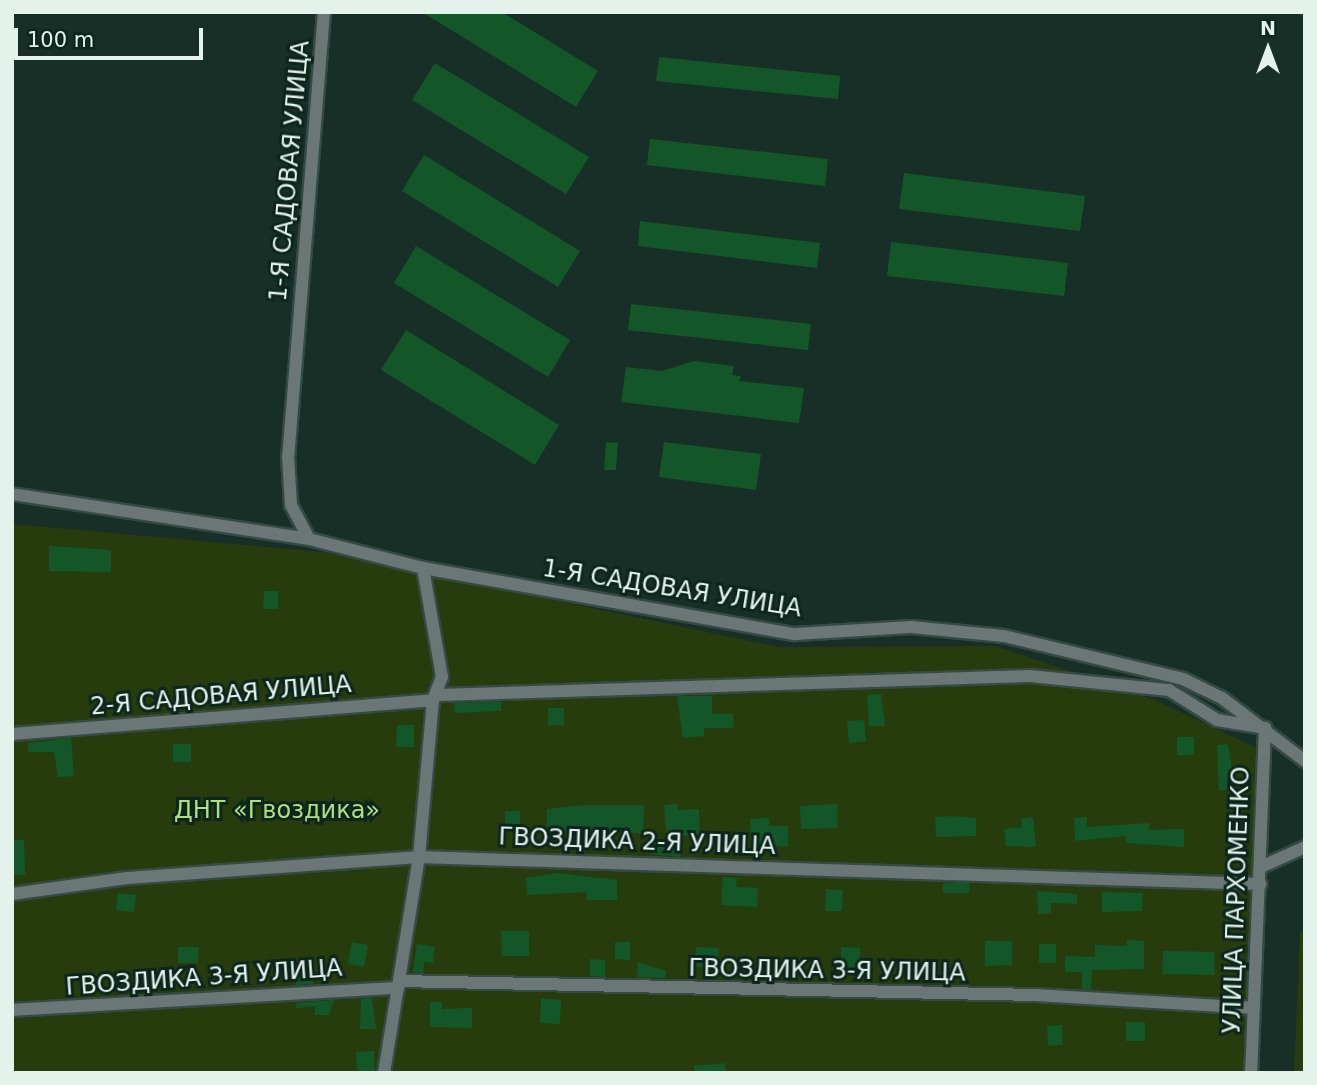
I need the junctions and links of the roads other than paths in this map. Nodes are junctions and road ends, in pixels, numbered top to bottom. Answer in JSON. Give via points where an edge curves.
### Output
{"nodes":[{"id":1,"x":324,"y":12,"type":"edge"},
{"id":2,"x":12,"y":494,"type":"edge"},
{"id":3,"x":309,"y":539,"type":"junction"},
{"id":4,"x":423,"y":568,"type":"junction"},
{"id":5,"x":436,"y":697,"type":"junction"},
{"id":6,"x":1265,"y":728,"type":"junction"},
{"id":7,"x":12,"y":734,"type":"edge"},
{"id":8,"x":1305,"y":761,"type":"edge"},
{"id":9,"x":1305,"y":847,"type":"edge"},
{"id":10,"x":419,"y":857,"type":"junction"},
{"id":11,"x":1263,"y":866,"type":"junction"},
{"id":12,"x":1261,"y":884,"type":"junction"},
{"id":13,"x":12,"y":894,"type":"edge"},
{"id":14,"x":399,"y":984,"type":"junction"},
{"id":15,"x":1254,"y":1008,"type":"junction"},
{"id":16,"x":12,"y":1010,"type":"edge"},
{"id":17,"x":384,"y":1073,"type":"edge"},
{"id":18,"x":1251,"y":1073,"type":"edge"}],
"edges":[{"from":1,"to":3,"type":"street","name":"1-Я САДОВАЯ УЛИЦА","via":[[288,456],[291,505]]},
{"from":2,"to":3,"type":"street","name":"1-Я САДОВАЯ УЛИЦА"},
{"from":3,"to":4,"type":"street","name":"1-Я САДОВАЯ УЛИЦА"},
{"from":4,"to":5,"type":"street"},
{"from":4,"to":6,"type":"street","name":"1-Я САДОВАЯ УЛИЦА","via":[[795,634],[911,627],[1004,636],[1183,679]]},
{"from":5,"to":6,"type":"street","name":"2-Я САДОВАЯ УЛИЦА","via":[[1030,676],[1169,690],[1217,720]]},
{"from":5,"to":7,"type":"street","name":"2-Я САДОВАЯ УЛИЦА"},
{"from":5,"to":10,"type":"street"},
{"from":6,"to":8,"type":"street","name":"1-Я САДОВАЯ УЛИЦА"},
{"from":6,"to":11,"type":"street","name":"УЛИЦА ПАРХОМЕНКО"},
{"from":9,"to":11,"type":"street"},
{"from":10,"to":12,"type":"street","name":"ГВОЗДИКА 2-Я УЛИЦА"},
{"from":10,"to":13,"type":"street","name":"ГВОЗДИКА 2-Я УЛИЦА","via":[[127,878]]},
{"from":10,"to":14,"type":"street"},
{"from":11,"to":12,"type":"street","name":"УЛИЦА ПАРХОМЕНКО"},
{"from":12,"to":15,"type":"street","name":"УЛИЦА ПАРХОМЕНКО"},
{"from":14,"to":15,"type":"street","name":"ГВОЗДИКА 3-Я УЛИЦА","via":[[1037,995]]},
{"from":14,"to":16,"type":"street","name":"ГВОЗДИКА 3-Я УЛИЦА"},
{"from":14,"to":17,"type":"street"},
{"from":15,"to":18,"type":"street","name":"УЛИЦА ПАРХОМЕНКО"}]}
